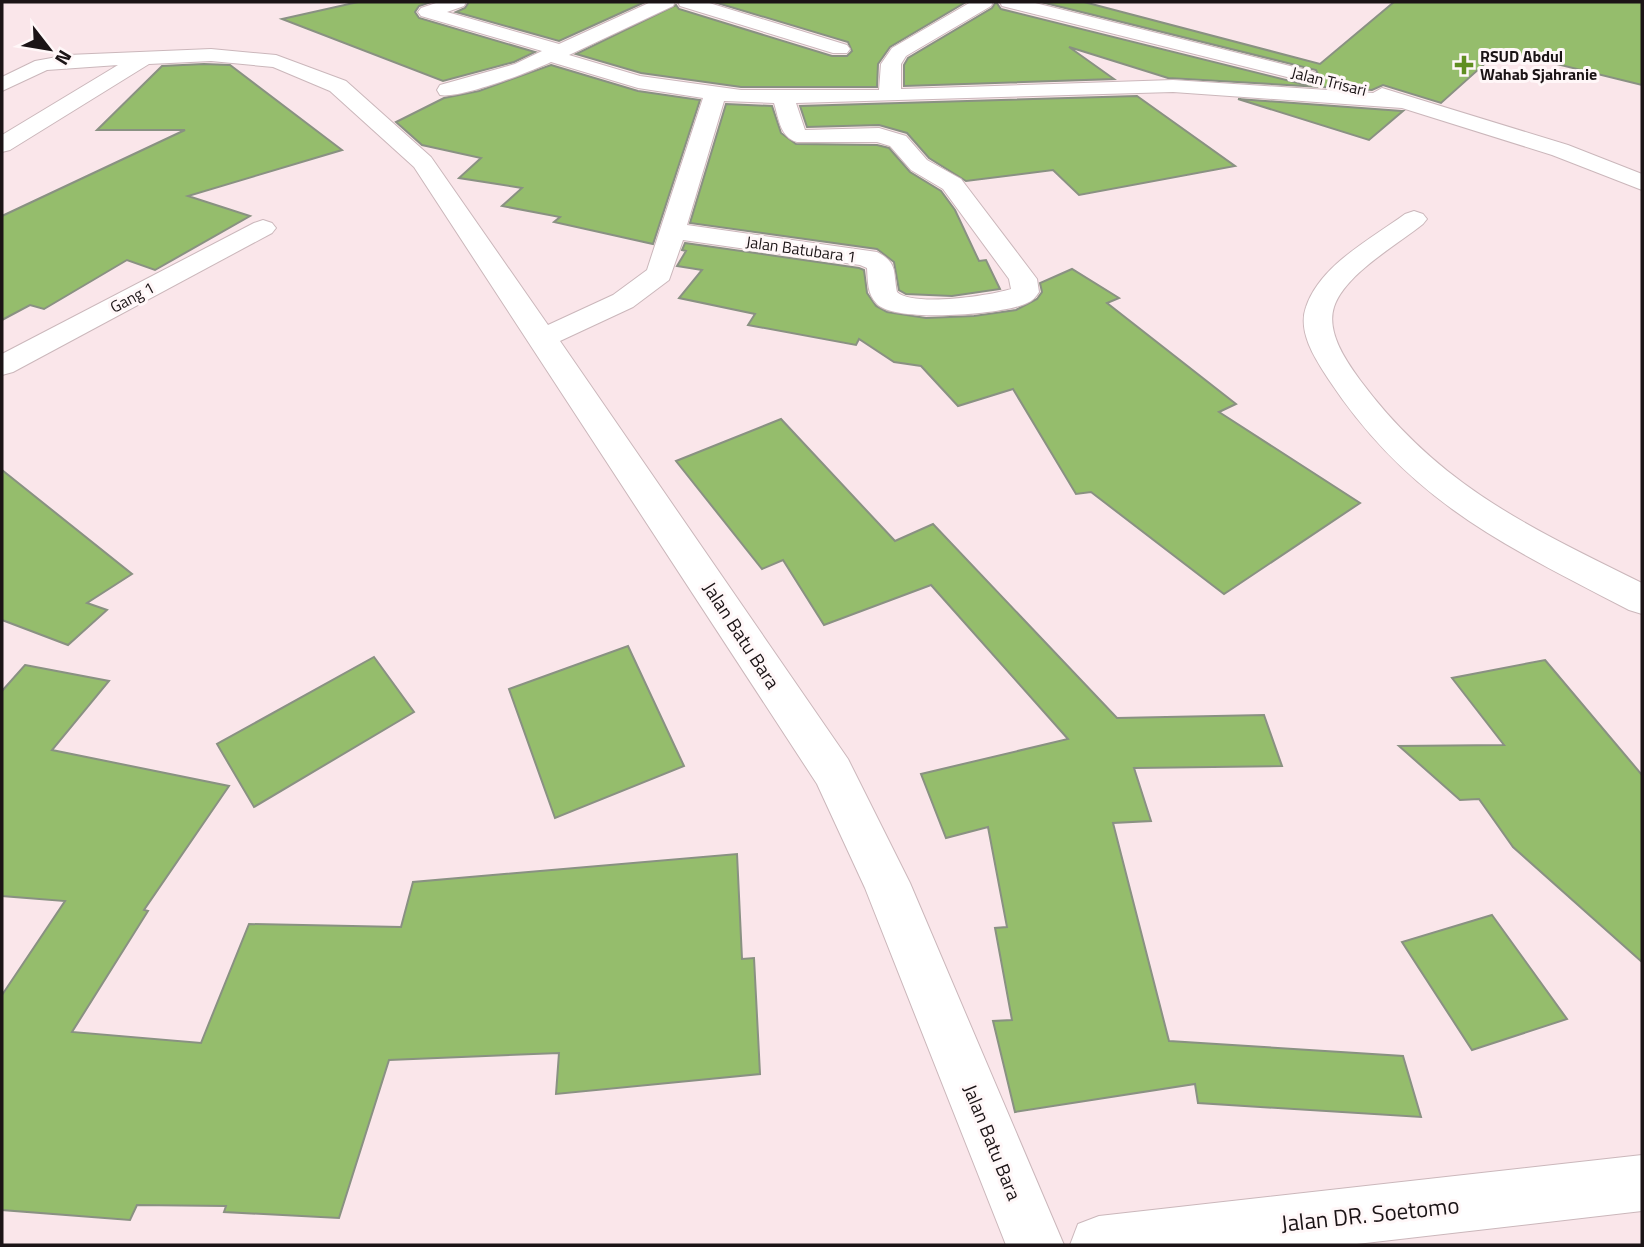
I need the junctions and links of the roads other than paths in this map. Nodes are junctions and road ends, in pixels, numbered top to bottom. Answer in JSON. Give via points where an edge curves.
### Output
{"nodes":[{"id":1,"x":457,"y":2,"type":"edge"},
{"id":2,"x":666,"y":2,"type":"edge"},
{"id":3,"x":687,"y":2,"type":"edge"},
{"id":4,"x":984,"y":2,"type":"edge"},
{"id":5,"x":1009,"y":2,"type":"edge"},
{"id":6,"x":840,"y":49,"type":"dead end"},
{"id":7,"x":556,"y":54,"type":"junction"},
{"id":8,"x":143,"y":59,"type":"junction"},
{"id":9,"x":2,"y":85,"type":"edge"},
{"id":10,"x":448,"y":90,"type":"dead end"},
{"id":11,"x":715,"y":95,"type":"junction"},
{"id":12,"x":890,"y":96,"type":"junction"},
{"id":13,"x":783,"y":98,"type":"junction"},
{"id":14,"x":1408,"y":102,"type":"junction"},
{"id":15,"x":2,"y":145,"type":"edge"},
{"id":16,"x":1642,"y":183,"type":"edge"},
{"id":17,"x":1415,"y":219,"type":"dead end"},
{"id":18,"x":263,"y":228,"type":"dead end"},
{"id":19,"x":675,"y":231,"type":"junction"},
{"id":20,"x":543,"y":338,"type":"junction"},
{"id":21,"x":2,"y":366,"type":"edge"},
{"id":22,"x":1642,"y":600,"type":"edge"},
{"id":23,"x":1642,"y":1184,"type":"edge"},
{"id":24,"x":1035,"y":1245,"type":"edge"},
{"id":25,"x":1099,"y":1245,"type":"edge"}],
"edges":[{"from":1,"to":7,"type":"street","via":[[428,12]]},
{"from":2,"to":7,"type":"street"},
{"from":3,"to":6,"type":"street"},
{"from":4,"to":12,"type":"street","via":[[899,52],[891,64]]},
{"from":5,"to":14,"type":"street","name":"Jalan Trisari"},
{"from":7,"to":10,"type":"street","via":[[484,82]]},
{"from":7,"to":11,"type":"street","via":[[638,82]]},
{"from":8,"to":9,"type":"street","name":"Jalan Batu Bara","via":[[42,65]]},
{"from":8,"to":15,"type":"street"},
{"from":8,"to":20,"type":"street","name":"Jalan Batu Bara","via":[[257,58],[338,86],[423,162]]},
{"from":11,"to":13,"type":"street"},
{"from":11,"to":19,"type":"street"},
{"from":12,"to":13,"type":"street"},
{"from":12,"to":14,"type":"street","via":[[1173,86]]},
{"from":13,"to":19,"type":"street","name":"Jalan Batubara 1","via":[[798,135],[879,135],[898,141],[919,166],[941,175],[1023,279],[1025,292],[1016,298],[897,306],[882,288],[879,264],[867,258]]},
{"from":14,"to":16,"type":"street","name":"Jalan Trisari","via":[[1560,150]]},
{"from":17,"to":22,"type":"street","via":[[1324,295],[1318,312],[1327,353],[1385,433],[1441,488],[1500,526]]},
{"from":18,"to":21,"type":"street","name":"Gang 1"},
{"from":19,"to":20,"type":"street","via":[[663,267],[651,282],[623,301]]},
{"from":20,"to":24,"type":"street","name":"Jalan Batu Bara","via":[[833,772],[887,883]]},
{"from":23,"to":25,"type":"street","name":"Jalan DR. Soetomo"}]}
